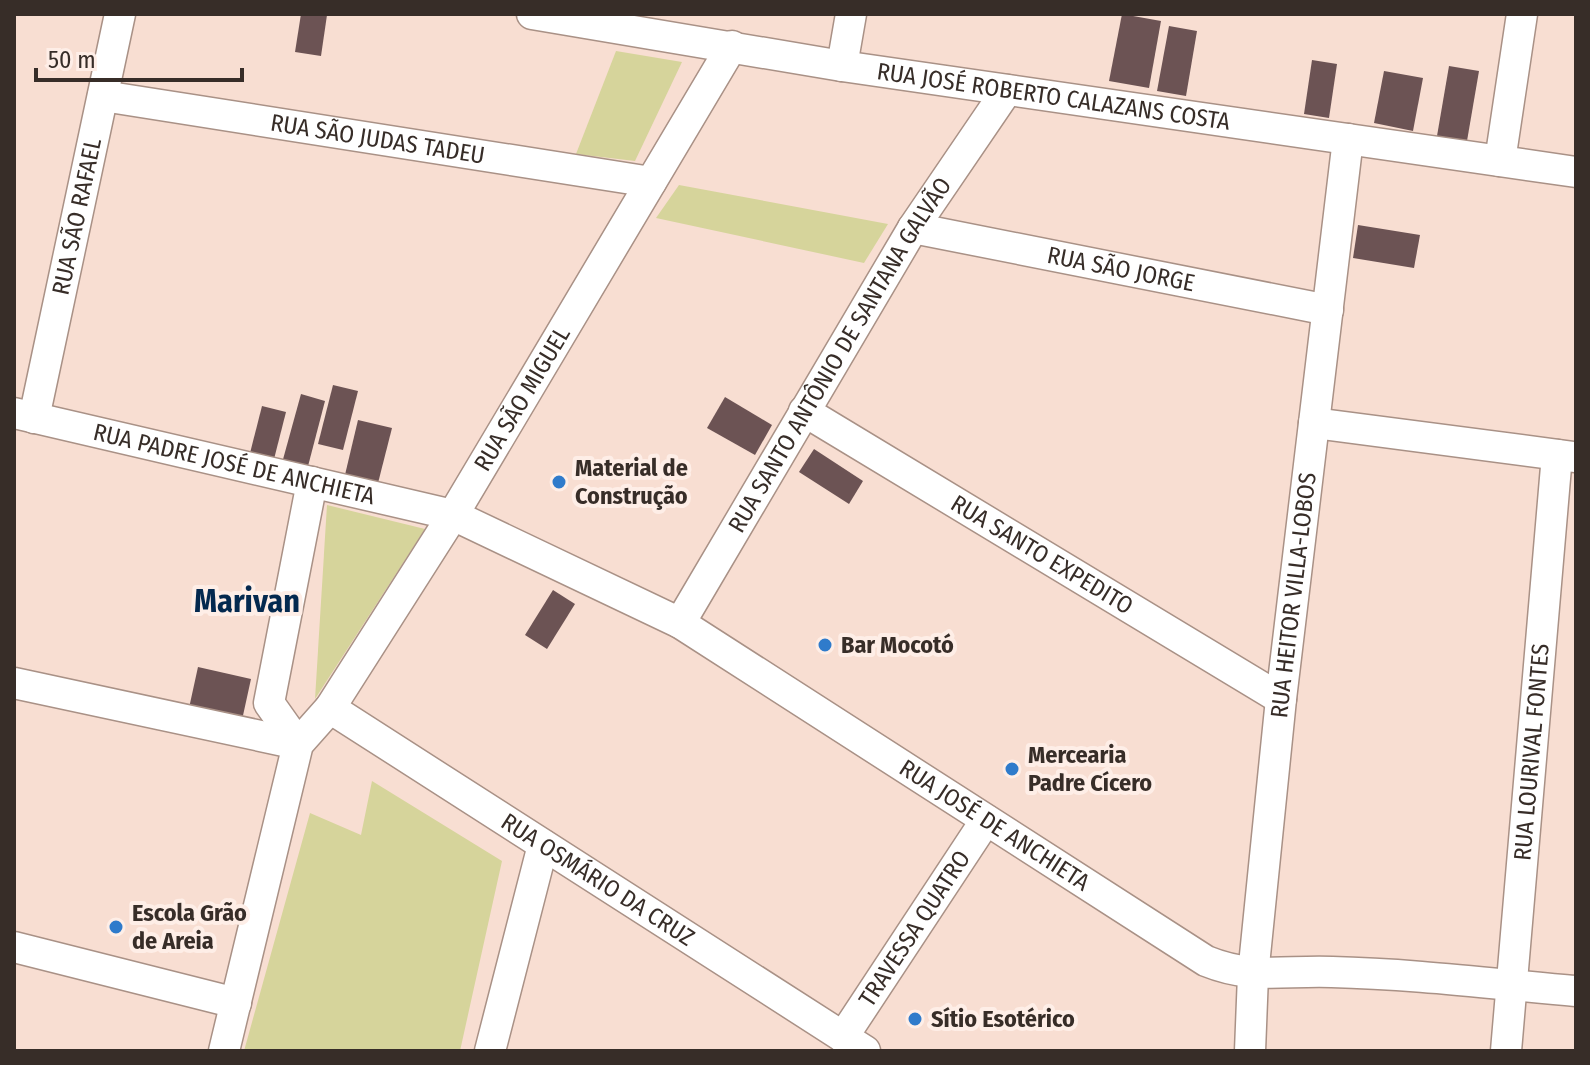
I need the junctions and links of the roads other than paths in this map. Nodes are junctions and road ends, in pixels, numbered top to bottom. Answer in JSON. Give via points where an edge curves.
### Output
{"nodes":[{"id":1,"x":120,"y":14,"type":"edge"},
{"id":2,"x":532,"y":14,"type":"edge"},
{"id":3,"x":851,"y":14,"type":"edge"},
{"id":4,"x":1522,"y":14,"type":"edge"},
{"id":5,"x":732,"y":46,"type":"junction"},
{"id":6,"x":842,"y":66,"type":"junction"},
{"id":7,"x":1007,"y":90,"type":"junction"},
{"id":8,"x":103,"y":96,"type":"junction"},
{"id":9,"x":1348,"y":139,"type":"junction"},
{"id":10,"x":1500,"y":161,"type":"junction"},
{"id":11,"x":1576,"y":172,"type":"edge"},
{"id":12,"x":651,"y":182,"type":"junction"},
{"id":13,"x":913,"y":228,"type":"junction"},
{"id":14,"x":1328,"y":310,"type":"junction"},
{"id":15,"x":804,"y":411,"type":"junction"},
{"id":16,"x":24,"y":415,"type":"edge"},
{"id":17,"x":1314,"y":423,"type":"junction"},
{"id":18,"x":1567,"y":456,"type":"edge"},
{"id":19,"x":312,"y":482,"type":"junction"},
{"id":20,"x":453,"y":515,"type":"junction"},
{"id":21,"x":680,"y":623,"type":"junction"},
{"id":22,"x":14,"y":683,"type":"edge"},
{"id":23,"x":1281,"y":699,"type":"junction"},
{"id":24,"x":330,"y":708,"type":"junction"},
{"id":25,"x":298,"y":744,"type":"junction"},
{"id":26,"x":986,"y":820,"type":"junction"},
{"id":27,"x":543,"y":845,"type":"junction"},
{"id":28,"x":14,"y":947,"type":"edge"},
{"id":29,"x":1253,"y":975,"type":"junction"},
{"id":30,"x":1511,"y":986,"type":"junction"},
{"id":31,"x":1576,"y":991,"type":"edge"},
{"id":32,"x":236,"y":1003,"type":"junction"},
{"id":33,"x":854,"y":1044,"type":"edge"},
{"id":34,"x":224,"y":1051,"type":"edge"},
{"id":35,"x":490,"y":1051,"type":"edge"},
{"id":36,"x":1250,"y":1051,"type":"edge"},
{"id":37,"x":1506,"y":1051,"type":"edge"}],
"edges":[{"from":1,"to":8,"type":"street","name":"RUA SÃO RAFAEL"},
{"from":2,"to":5,"type":"street","name":"RUA JOSÉ ROBERTO CALAZANS COSTA"},
{"from":3,"to":6,"type":"street"},
{"from":4,"to":10,"type":"street"},
{"from":5,"to":6,"type":"street","name":"RUA JOSÉ ROBERTO CALAZANS COSTA"},
{"from":5,"to":12,"type":"street","name":"RUA SÃO MIGUEL"},
{"from":6,"to":7,"type":"street","name":"RUA JOSÉ ROBERTO CALAZANS COSTA"},
{"from":7,"to":9,"type":"street","name":"RUA JOSÉ ROBERTO CALAZANS COSTA"},
{"from":7,"to":13,"type":"street","name":"RUA SANTO ANTÔNIO DE SANTANA GALVÃO"},
{"from":8,"to":12,"type":"street","name":"RUA SÃO JUDAS TADEU"},
{"from":8,"to":16,"type":"street","name":"RUA SÃO RAFAEL"},
{"from":9,"to":10,"type":"street","name":"RUA JOSÉ ROBERTO CALAZANS COSTA"},
{"from":9,"to":14,"type":"street","name":"RUA HEITOR VILLA-LOBOS"},
{"from":10,"to":11,"type":"street","name":"RUA JOSÉ ROBERTO CALAZANS COSTA"},
{"from":12,"to":20,"type":"street","name":"RUA SÃO MIGUEL"},
{"from":13,"to":14,"type":"street","name":"RUA SÃO JORGE"},
{"from":13,"to":15,"type":"street","name":"RUA SANTO ANTÔNIO DE SANTANA GALVÃO"},
{"from":14,"to":17,"type":"street","name":"RUA HEITOR VILLA-LOBOS"},
{"from":15,"to":21,"type":"street","name":"RUA SANTO ANTÔNIO DE SANTANA GALVÃO"},
{"from":15,"to":23,"type":"street","name":"RUA SANTO EXPEDITO"},
{"from":16,"to":19,"type":"street","name":"RUA PADRE JOSÉ DE ANCHIETA"},
{"from":17,"to":18,"type":"street"},
{"from":17,"to":23,"type":"street","name":"RUA HEITOR VILLA-LOBOS"},
{"from":18,"to":30,"type":"street","name":"RUA LOURIVAL FONTES"},
{"from":19,"to":20,"type":"street","name":"RUA PADRE JOSÉ DE ANCHIETA"},
{"from":19,"to":25,"type":"street","via":[[269,703]]},
{"from":20,"to":21,"type":"street","name":"RUA JOSÉ DE ANCHIETA"},
{"from":20,"to":24,"type":"street","name":"RUA SÃO MIGUEL"},
{"from":21,"to":26,"type":"street","name":"RUA JOSÉ DE ANCHIETA"},
{"from":22,"to":25,"type":"street"},
{"from":23,"to":29,"type":"street","name":"RUA HEITOR VILLA-LOBOS"},
{"from":24,"to":25,"type":"street","name":"RUA SÃO MIGUEL"},
{"from":24,"to":27,"type":"street","name":"RUA OSMÁRIO DA CRUZ"},
{"from":25,"to":32,"type":"street"},
{"from":26,"to":29,"type":"street","name":"RUA JOSÉ DE ANCHIETA","via":[[1206,961]]},
{"from":26,"to":33,"type":"street","name":"TRAVESSA QUATRO"},
{"from":27,"to":33,"type":"street","name":"RUA OSMÁRIO DA CRUZ"},
{"from":27,"to":35,"type":"street"},
{"from":28,"to":32,"type":"street"},
{"from":29,"to":30,"type":"street","name":"RUA JOSÉ DE ANCHIETA","via":[[1330,971]]},
{"from":29,"to":36,"type":"street","name":"RUA HEITOR VILLA-LOBOS"},
{"from":30,"to":31,"type":"street","name":"RUA JOSÉ DE ANCHIETA"},
{"from":30,"to":37,"type":"street","name":"RUA LOURIVAL FONTES"},
{"from":32,"to":34,"type":"street"}]}
